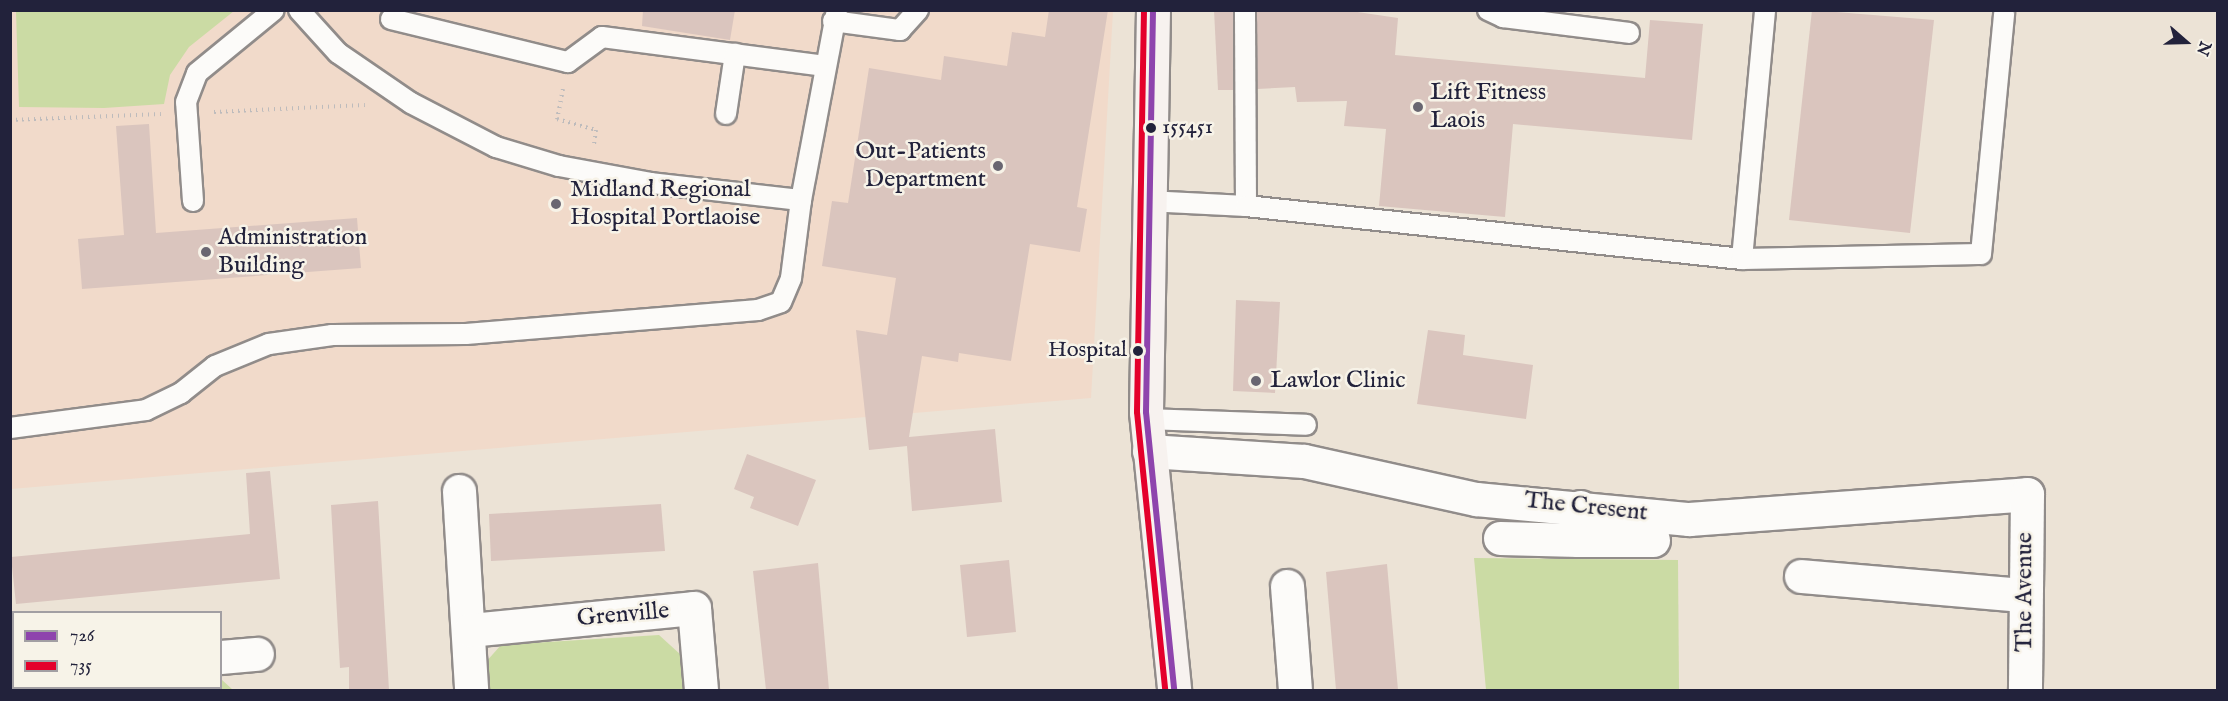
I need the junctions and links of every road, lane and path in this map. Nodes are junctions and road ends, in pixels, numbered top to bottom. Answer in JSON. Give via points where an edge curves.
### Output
{"nodes":[{"id":1,"x":274,"y":10,"type":"edge"},
{"id":2,"x":298,"y":10,"type":"edge"},
{"id":3,"x":918,"y":10,"type":"edge"},
{"id":4,"x":1153,"y":10,"type":"edge"},
{"id":5,"x":1245,"y":10,"type":"edge"},
{"id":6,"x":1488,"y":10,"type":"edge"},
{"id":7,"x":1765,"y":10,"type":"edge"},
{"id":8,"x":2004,"y":13,"type":"dead end"},
{"id":9,"x":835,"y":16,"type":"edge"},
{"id":10,"x":391,"y":20,"type":"dead end"},
{"id":11,"x":1629,"y":33,"type":"dead end"},
{"id":12,"x":735,"y":54,"type":"junction"},
{"id":13,"x":825,"y":66,"type":"junction"},
{"id":14,"x":726,"y":114,"type":"dead end"},
{"id":15,"x":557,"y":119,"type":"dead end"},
{"id":16,"x":596,"y":130,"type":"dead end"},
{"id":17,"x":801,"y":200,"type":"junction"},
{"id":18,"x":193,"y":201,"type":"dead end"},
{"id":19,"x":1146,"y":201,"type":"junction"},
{"id":20,"x":1246,"y":206,"type":"junction"},
{"id":21,"x":1742,"y":259,"type":"junction"},
{"id":22,"x":1306,"y":425,"type":"dead end"},
{"id":23,"x":10,"y":428,"type":"edge"},
{"id":24,"x":1148,"y":435,"type":"junction"},
{"id":25,"x":459,"y":491,"type":"dead end"},
{"id":26,"x":2026,"y":494,"type":"joint"},
{"id":27,"x":1580,"y":507,"type":"junction"},
{"id":28,"x":1500,"y":538,"type":"dead end"},
{"id":29,"x":1578,"y":540,"type":"junction"},
{"id":30,"x":1653,"y":540,"type":"dead end"},
{"id":31,"x":1801,"y":576,"type":"dead end"},
{"id":32,"x":1287,"y":586,"type":"dead end"},
{"id":33,"x":2023,"y":595,"type":"junction"},
{"id":34,"x":470,"y":630,"type":"junction"},
{"id":35,"x":257,"y":654,"type":"dead end"},
{"id":36,"x":222,"y":657,"type":"edge"},
{"id":37,"x":471,"y":690,"type":"edge"},
{"id":38,"x":700,"y":690,"type":"edge"},
{"id":39,"x":1174,"y":690,"type":"edge"},
{"id":40,"x":1295,"y":690,"type":"edge"},
{"id":41,"x":2025,"y":690,"type":"edge"}],
"edges":[{"from":1,"to":18,"type":"lane","via":[[197,73],[186,102]]},
{"from":2,"to":17,"type":"lane","via":[[338,53],[402,97],[496,147],[641,181]]},
{"from":3,"to":9,"type":"lane","via":[[900,30]]},
{"from":4,"to":19,"type":"main road"},
{"from":5,"to":20,"type":"lane"},
{"from":6,"to":11,"type":"lane","via":[[1503,17]]},
{"from":7,"to":21,"type":"lane"},
{"from":8,"to":21,"type":"lane","via":[[1981,254]]},
{"from":9,"to":13,"type":"lane"},
{"from":10,"to":12,"type":"lane","via":[[568,62],[602,37]]},
{"from":12,"to":13,"type":"lane"},
{"from":12,"to":14,"type":"lane"},
{"from":13,"to":17,"type":"lane"},
{"from":15,"to":16,"type":"path"},
{"from":17,"to":23,"type":"lane","via":[[792,279],[781,302],[758,310],[466,334],[332,334],[268,344],[215,366],[182,393],[146,410]]},
{"from":19,"to":20,"type":"lane"},
{"from":19,"to":24,"type":"main road"},
{"from":20,"to":21,"type":"lane"},
{"from":22,"to":24,"type":"lane"},
{"from":24,"to":27,"type":"street","name":"The Cresent","via":[[1304,461],[1476,499]]},
{"from":24,"to":39,"type":"main road"},
{"from":25,"to":34,"type":"street"},
{"from":26,"to":27,"type":"street","name":"The Cresent","via":[[1689,519]]},
{"from":26,"to":33,"type":"street","name":"The Avenue"},
{"from":27,"to":29,"type":"street"},
{"from":28,"to":29,"type":"street"},
{"from":29,"to":30,"type":"street"},
{"from":31,"to":33,"type":"street"},
{"from":32,"to":40,"type":"street"},
{"from":33,"to":41,"type":"street","name":"The Avenue"},
{"from":34,"to":37,"type":"street"},
{"from":34,"to":38,"type":"street","name":"Grenville","via":[[694,608]]},
{"from":35,"to":36,"type":"street"}]}
